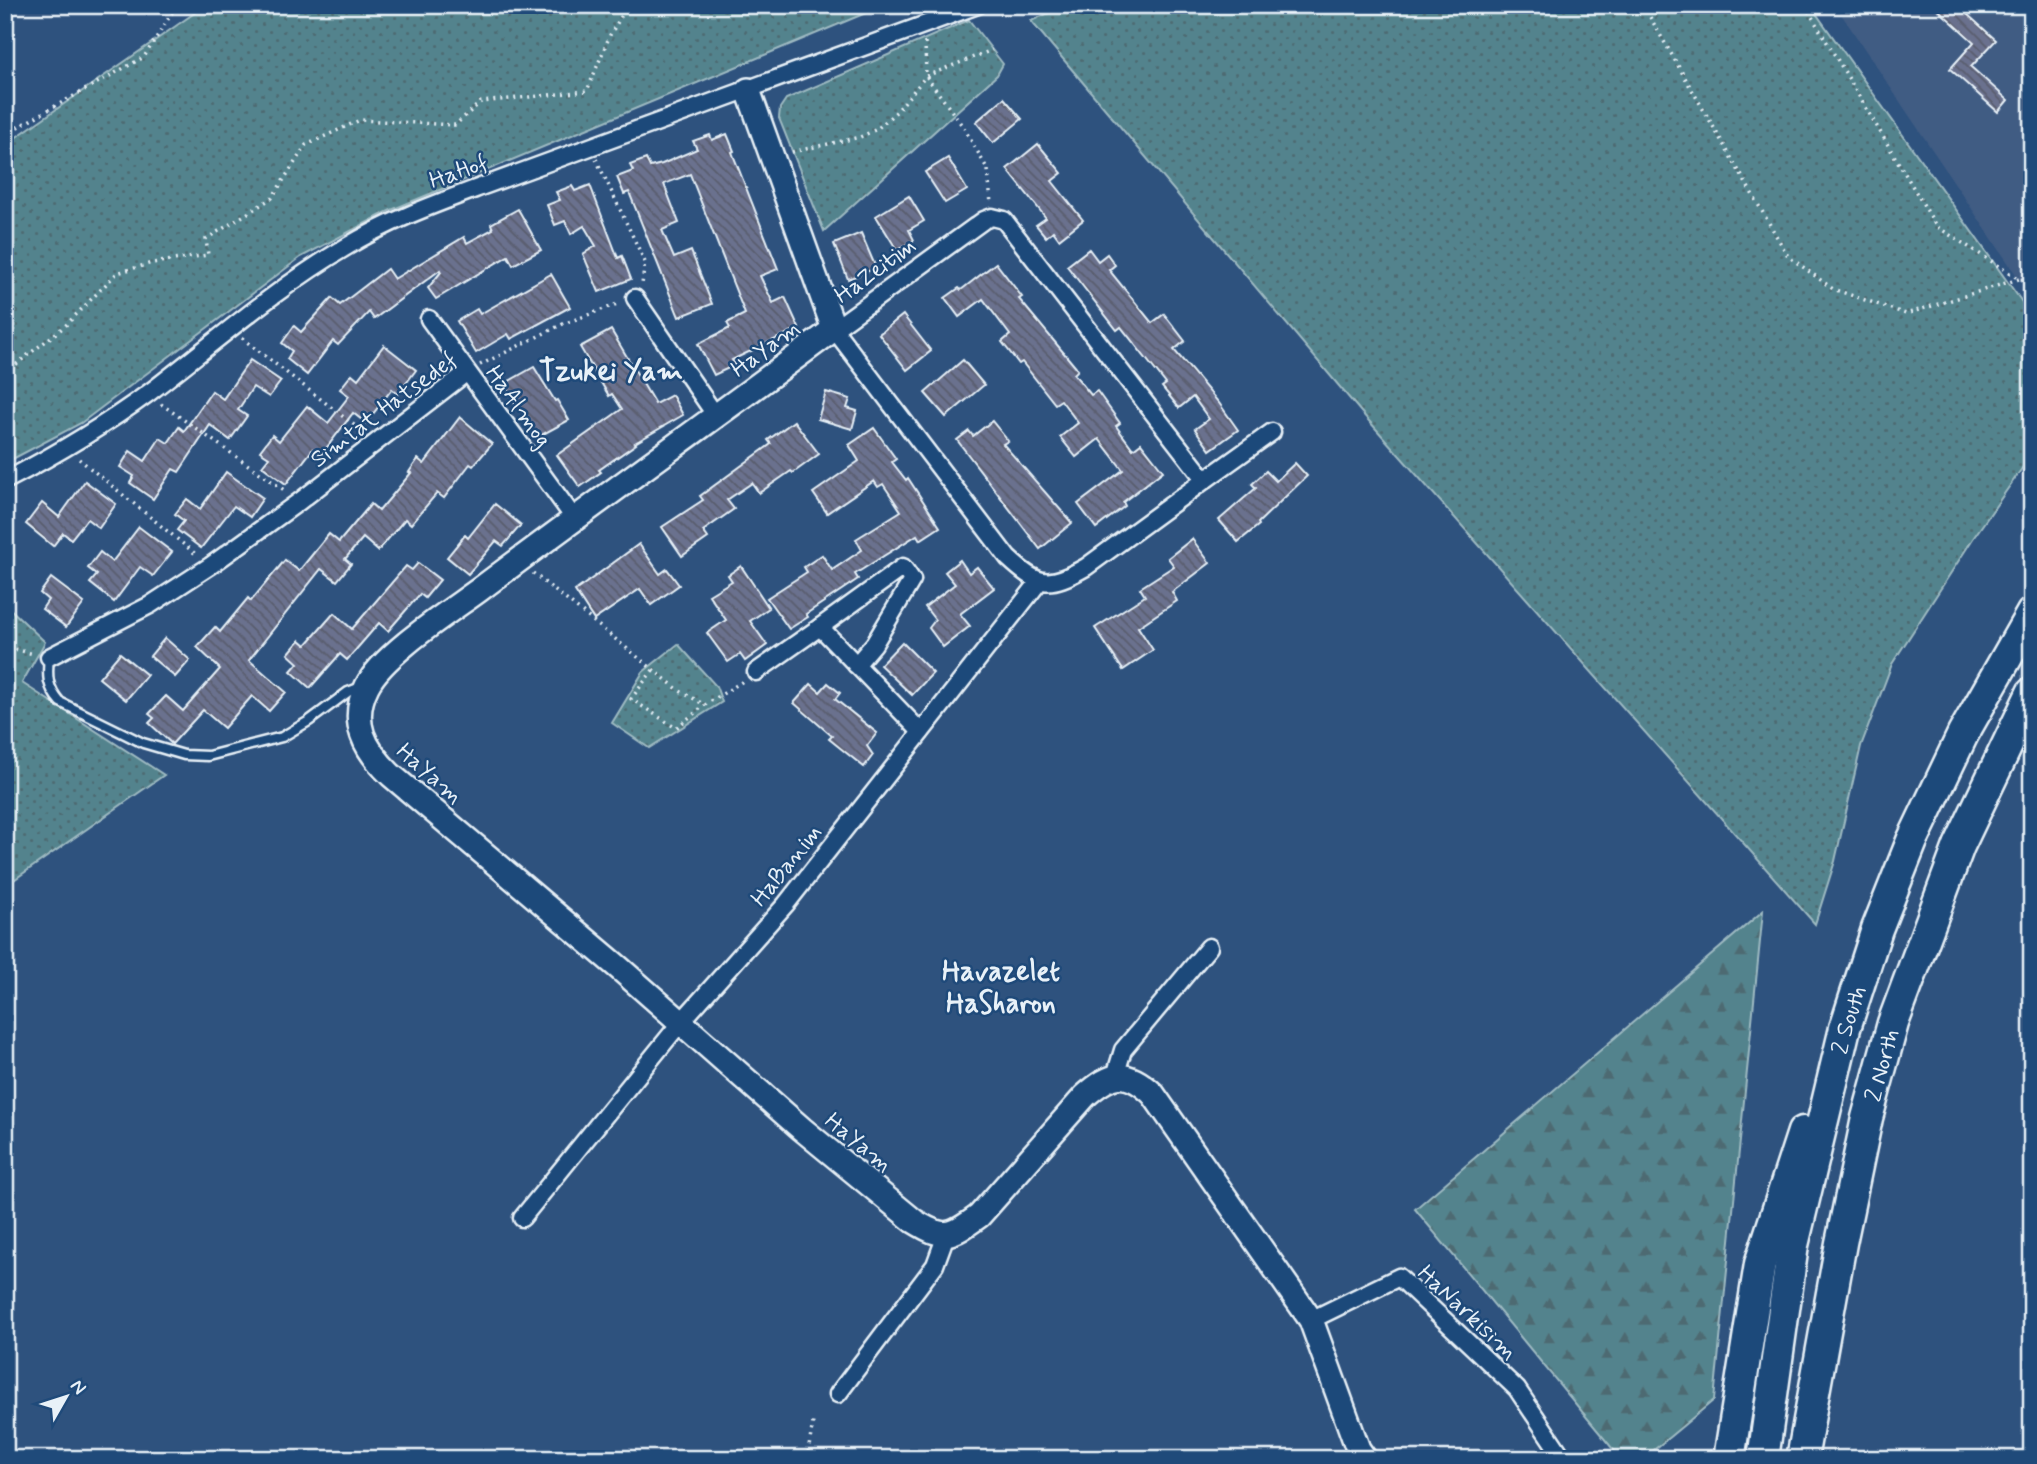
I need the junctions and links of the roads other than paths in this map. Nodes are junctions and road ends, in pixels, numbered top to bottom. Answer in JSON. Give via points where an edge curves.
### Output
{"nodes":[{"id":1,"x":978,"y":5,"type":"edge"},
{"id":2,"x":748,"y":90,"type":"junction"},
{"id":3,"x":635,"y":298,"type":"road end"},
{"id":4,"x":429,"y":319,"type":"dead end"},
{"id":5,"x":834,"y":329,"type":"junction"},
{"id":6,"x":466,"y":373,"type":"junction"},
{"id":7,"x":716,"y":416,"type":"junction"},
{"id":8,"x":1272,"y":432,"type":"dead end"},
{"id":9,"x":1205,"y":480,"type":"junction"},
{"id":10,"x":5,"y":481,"type":"edge"},
{"id":11,"x":574,"y":518,"type":"junction"},
{"id":12,"x":1040,"y":582,"type":"junction"},
{"id":13,"x":2032,"y":612,"type":"edge"},
{"id":14,"x":820,"y":627,"type":"junction"},
{"id":15,"x":49,"y":657,"type":"joint"},
{"id":16,"x":856,"y":665,"type":"junction"},
{"id":17,"x":756,"y":673,"type":"road end"},
{"id":18,"x":368,"y":685,"type":"junction"},
{"id":19,"x":2032,"y":693,"type":"edge"},
{"id":20,"x":921,"y":732,"type":"junction"},
{"id":21,"x":1209,"y":947,"type":"dead end"},
{"id":22,"x":681,"y":1022,"type":"junction"},
{"id":23,"x":1845,"y":1028,"type":"junction"},
{"id":24,"x":1115,"y":1076,"type":"junction"},
{"id":25,"x":522,"y":1217,"type":"dead end"},
{"id":26,"x":946,"y":1235,"type":"junction"},
{"id":27,"x":1311,"y":1320,"type":"junction"},
{"id":28,"x":838,"y":1394,"type":"dead end"},
{"id":29,"x":1803,"y":1453,"type":"edge"},
{"id":30,"x":1365,"y":1459,"type":"edge"},
{"id":31,"x":1564,"y":1459,"type":"edge"},
{"id":32,"x":1729,"y":1459,"type":"edge"},
{"id":33,"x":1763,"y":1459,"type":"edge"}],
"edges":[{"from":1,"to":2,"type":"street","name":"HaHof"},
{"from":2,"to":5,"type":"street","name":"HaYam"},
{"from":2,"to":10,"type":"street","name":"HaHof","via":[[422,209],[374,231],[320,263],[147,394],[66,448]]},
{"from":3,"to":7,"type":"street"},
{"from":4,"to":6,"type":"street","name":"HaAlmog"},
{"from":5,"to":7,"type":"street","name":"HaYam"},
{"from":5,"to":9,"type":"street","name":"HaZeitim","via":[[984,219],[1004,220]]},
{"from":5,"to":12,"type":"street","name":"HaZeitim","via":[[1008,558]]},
{"from":6,"to":11,"type":"street","name":"HaAlmog"},
{"from":6,"to":15,"type":"street","name":"Simtat Hatsedef","via":[[210,566],[150,605]]},
{"from":7,"to":11,"type":"street","name":"HaYam"},
{"from":8,"to":9,"type":"street"},
{"from":9,"to":12,"type":"street","via":[[1086,567],[1068,577]]},
{"from":11,"to":18,"type":"street","name":"HaYam","via":[[395,653]]},
{"from":12,"to":20,"type":"street","name":"HaBanim"},
{"from":13,"to":23,"type":"highway","name":"2 South","via":[[1963,734],[1912,841]]},
{"from":14,"to":16,"type":"street"},
{"from":14,"to":16,"type":"street","via":[[904,566],[912,580]]},
{"from":14,"to":17,"type":"street"},
{"from":15,"to":18,"type":"lane","via":[[47,678],[60,702],[143,743],[184,755],[208,756],[282,737],[348,692]]},
{"from":16,"to":20,"type":"street"},
{"from":18,"to":22,"type":"street","name":"HaYam","via":[[360,722],[373,758]]},
{"from":19,"to":29,"type":"highway","name":"2 North","via":[[1959,846],[1893,1023],[1862,1143]]},
{"from":20,"to":22,"type":"street","name":"HaBanim","via":[[786,904]]},
{"from":21,"to":24,"type":"street","via":[[1123,1050]]},
{"from":22,"to":25,"type":"street","name":"HaBanim"},
{"from":22,"to":26,"type":"street","name":"HaYam","via":[[914,1221]]},
{"from":23,"to":32,"type":"highway","via":[[1799,1140],[1760,1264]]},
{"from":23,"to":33,"type":"highway","name":"2 South","via":[[1793,1245]]},
{"from":24,"to":26,"type":"street","via":[[1085,1096],[979,1216]]},
{"from":24,"to":27,"type":"street","via":[[1129,1076],[1153,1094]]},
{"from":26,"to":28,"type":"street","via":[[935,1265]]},
{"from":27,"to":30,"type":"street"},
{"from":27,"to":31,"type":"street","name":"HaNarkisim","via":[[1399,1277],[1517,1389]]}]}
